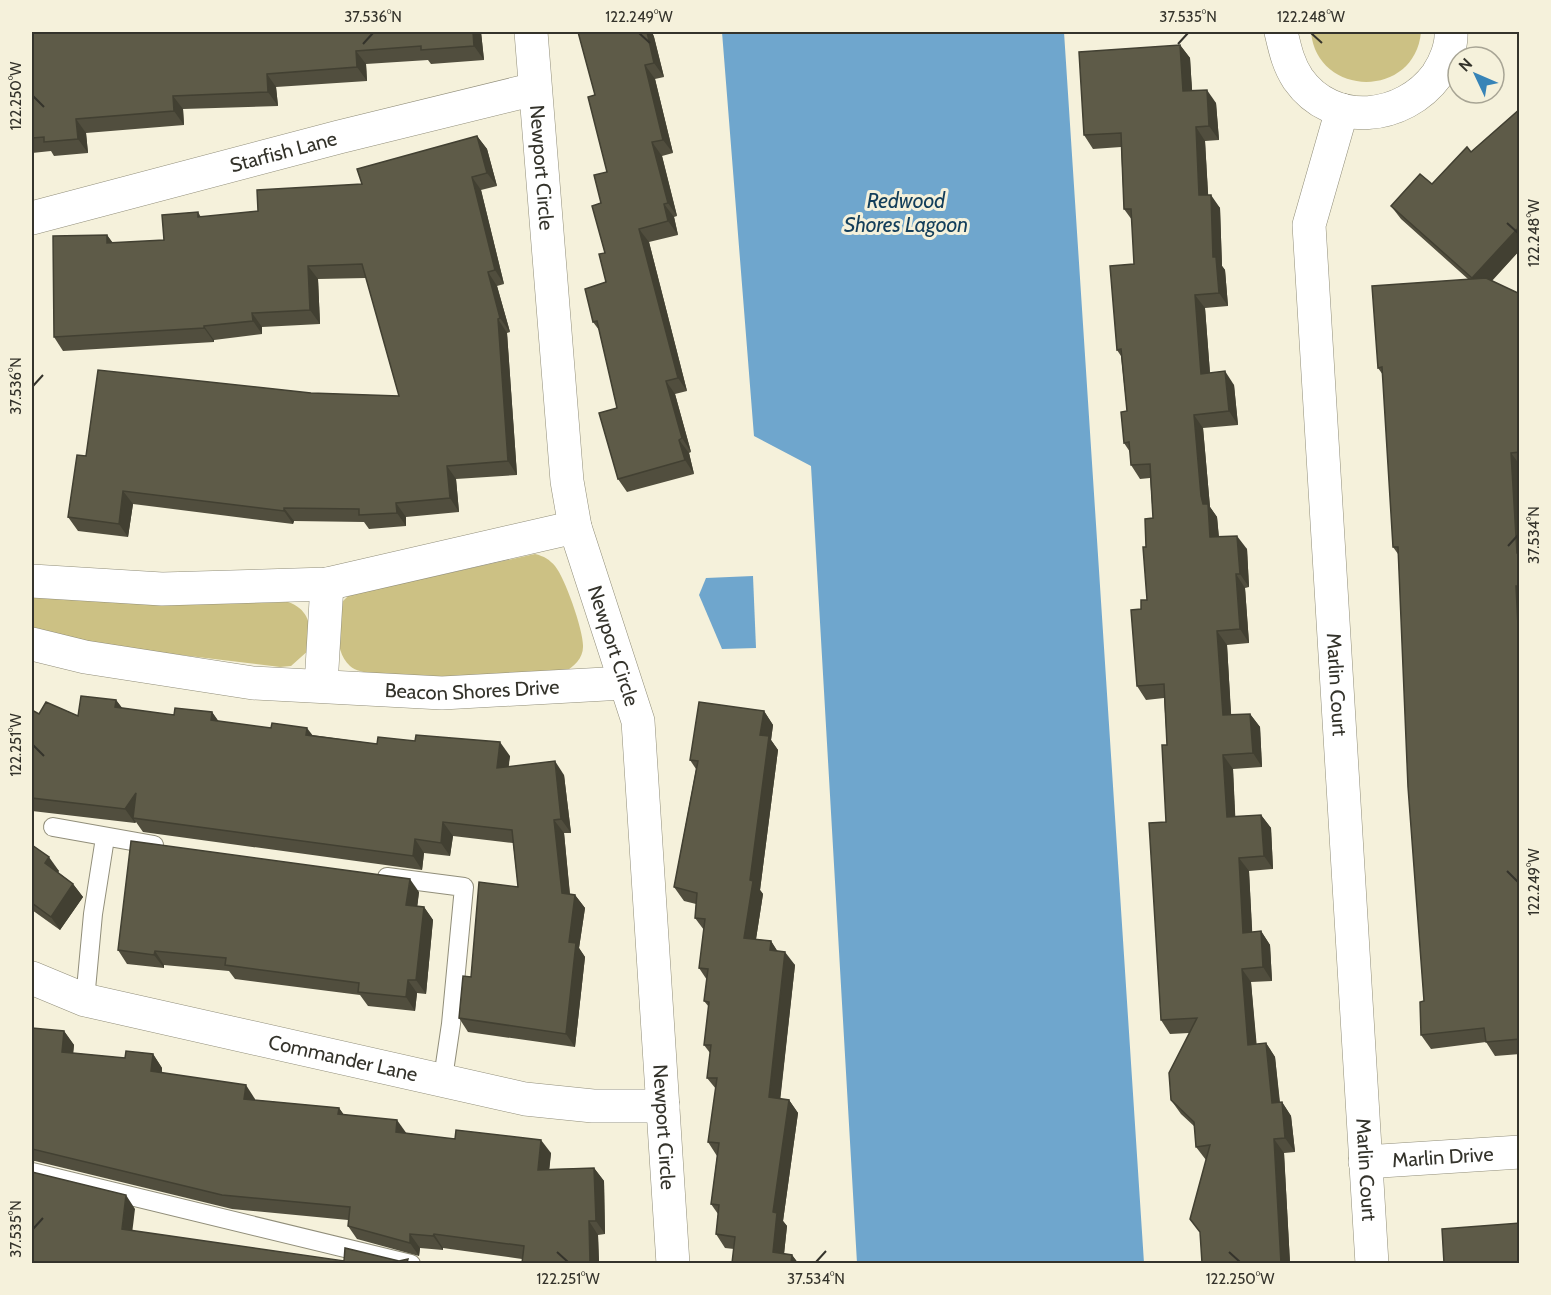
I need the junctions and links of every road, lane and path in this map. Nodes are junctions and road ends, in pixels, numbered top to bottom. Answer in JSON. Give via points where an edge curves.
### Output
{"nodes":[{"id":1,"x":531,"y":32,"type":"edge"},
{"id":2,"x":1281,"y":32,"type":"edge"},
{"id":3,"x":1451,"y":32,"type":"edge"},
{"id":4,"x":535,"y":89,"type":"junction"},
{"id":5,"x":1342,"y":110,"type":"junction"},
{"id":6,"x":32,"y":218,"type":"edge"},
{"id":7,"x":575,"y":527,"type":"junction"},
{"id":8,"x":32,"y":581,"type":"edge"},
{"id":9,"x":327,"y":584,"type":"junction"},
{"id":10,"x":32,"y":644,"type":"edge"},
{"id":11,"x":624,"y":683,"type":"junction"},
{"id":12,"x":321,"y":685,"type":"junction"},
{"id":13,"x":53,"y":827,"type":"dead end"},
{"id":14,"x":105,"y":838,"type":"junction"},
{"id":15,"x":175,"y":848,"type":"edge"},
{"id":16,"x":372,"y":874,"type":"edge"},
{"id":17,"x":32,"y":978,"type":"edge"},
{"id":18,"x":85,"y":1000,"type":"junction"},
{"id":19,"x":442,"y":1078,"type":"junction"},
{"id":20,"x":663,"y":1106,"type":"junction"},
{"id":21,"x":1520,"y":1152,"type":"edge"},
{"id":22,"x":1365,"y":1162,"type":"junction"},
{"id":23,"x":32,"y":1172,"type":"edge"},
{"id":24,"x":411,"y":1263,"type":"edge"},
{"id":25,"x":673,"y":1263,"type":"edge"},
{"id":26,"x":1372,"y":1263,"type":"edge"}],
"edges":[{"from":1,"to":4,"type":"street","name":"Newport Circle"},
{"from":2,"to":5,"type":"street","via":[[1286,57],[1299,80],[1318,99]]},
{"from":3,"to":5,"type":"street","via":[[1443,66],[1425,90],[1401,107],[1372,113]]},
{"from":4,"to":6,"type":"street","name":"Starfish Lane"},
{"from":4,"to":7,"type":"street","name":"Newport Circle","via":[[567,481]]},
{"from":5,"to":22,"type":"street","name":"Marlin Court","via":[[1309,225]]},
{"from":7,"to":9,"type":"street"},
{"from":7,"to":11,"type":"street","name":"Newport Circle"},
{"from":8,"to":9,"type":"street","via":[[162,589]]},
{"from":9,"to":12,"type":"street"},
{"from":10,"to":12,"type":"street","name":"Beacon Shores Drive","via":[[85,657],[253,683]]},
{"from":11,"to":12,"type":"street","name":"Beacon Shores Drive","via":[[442,693]]},
{"from":11,"to":20,"type":"street","name":"Newport Circle","via":[[638,721]]},
{"from":13,"to":14,"type":"lane"},
{"from":14,"to":15,"type":"lane"},
{"from":14,"to":18,"type":"lane"},
{"from":16,"to":19,"type":"lane","via":[[464,887]]},
{"from":17,"to":18,"type":"street","name":"Commander Lane"},
{"from":18,"to":19,"type":"street","name":"Commander Lane"},
{"from":19,"to":20,"type":"street","name":"Commander Lane","via":[[525,1099],[593,1106]]},
{"from":20,"to":25,"type":"street","name":"Newport Circle"},
{"from":21,"to":22,"type":"street","name":"Marlin Drive"},
{"from":22,"to":26,"type":"street","name":"Marlin Court"},
{"from":23,"to":24,"type":"lane"}]}
